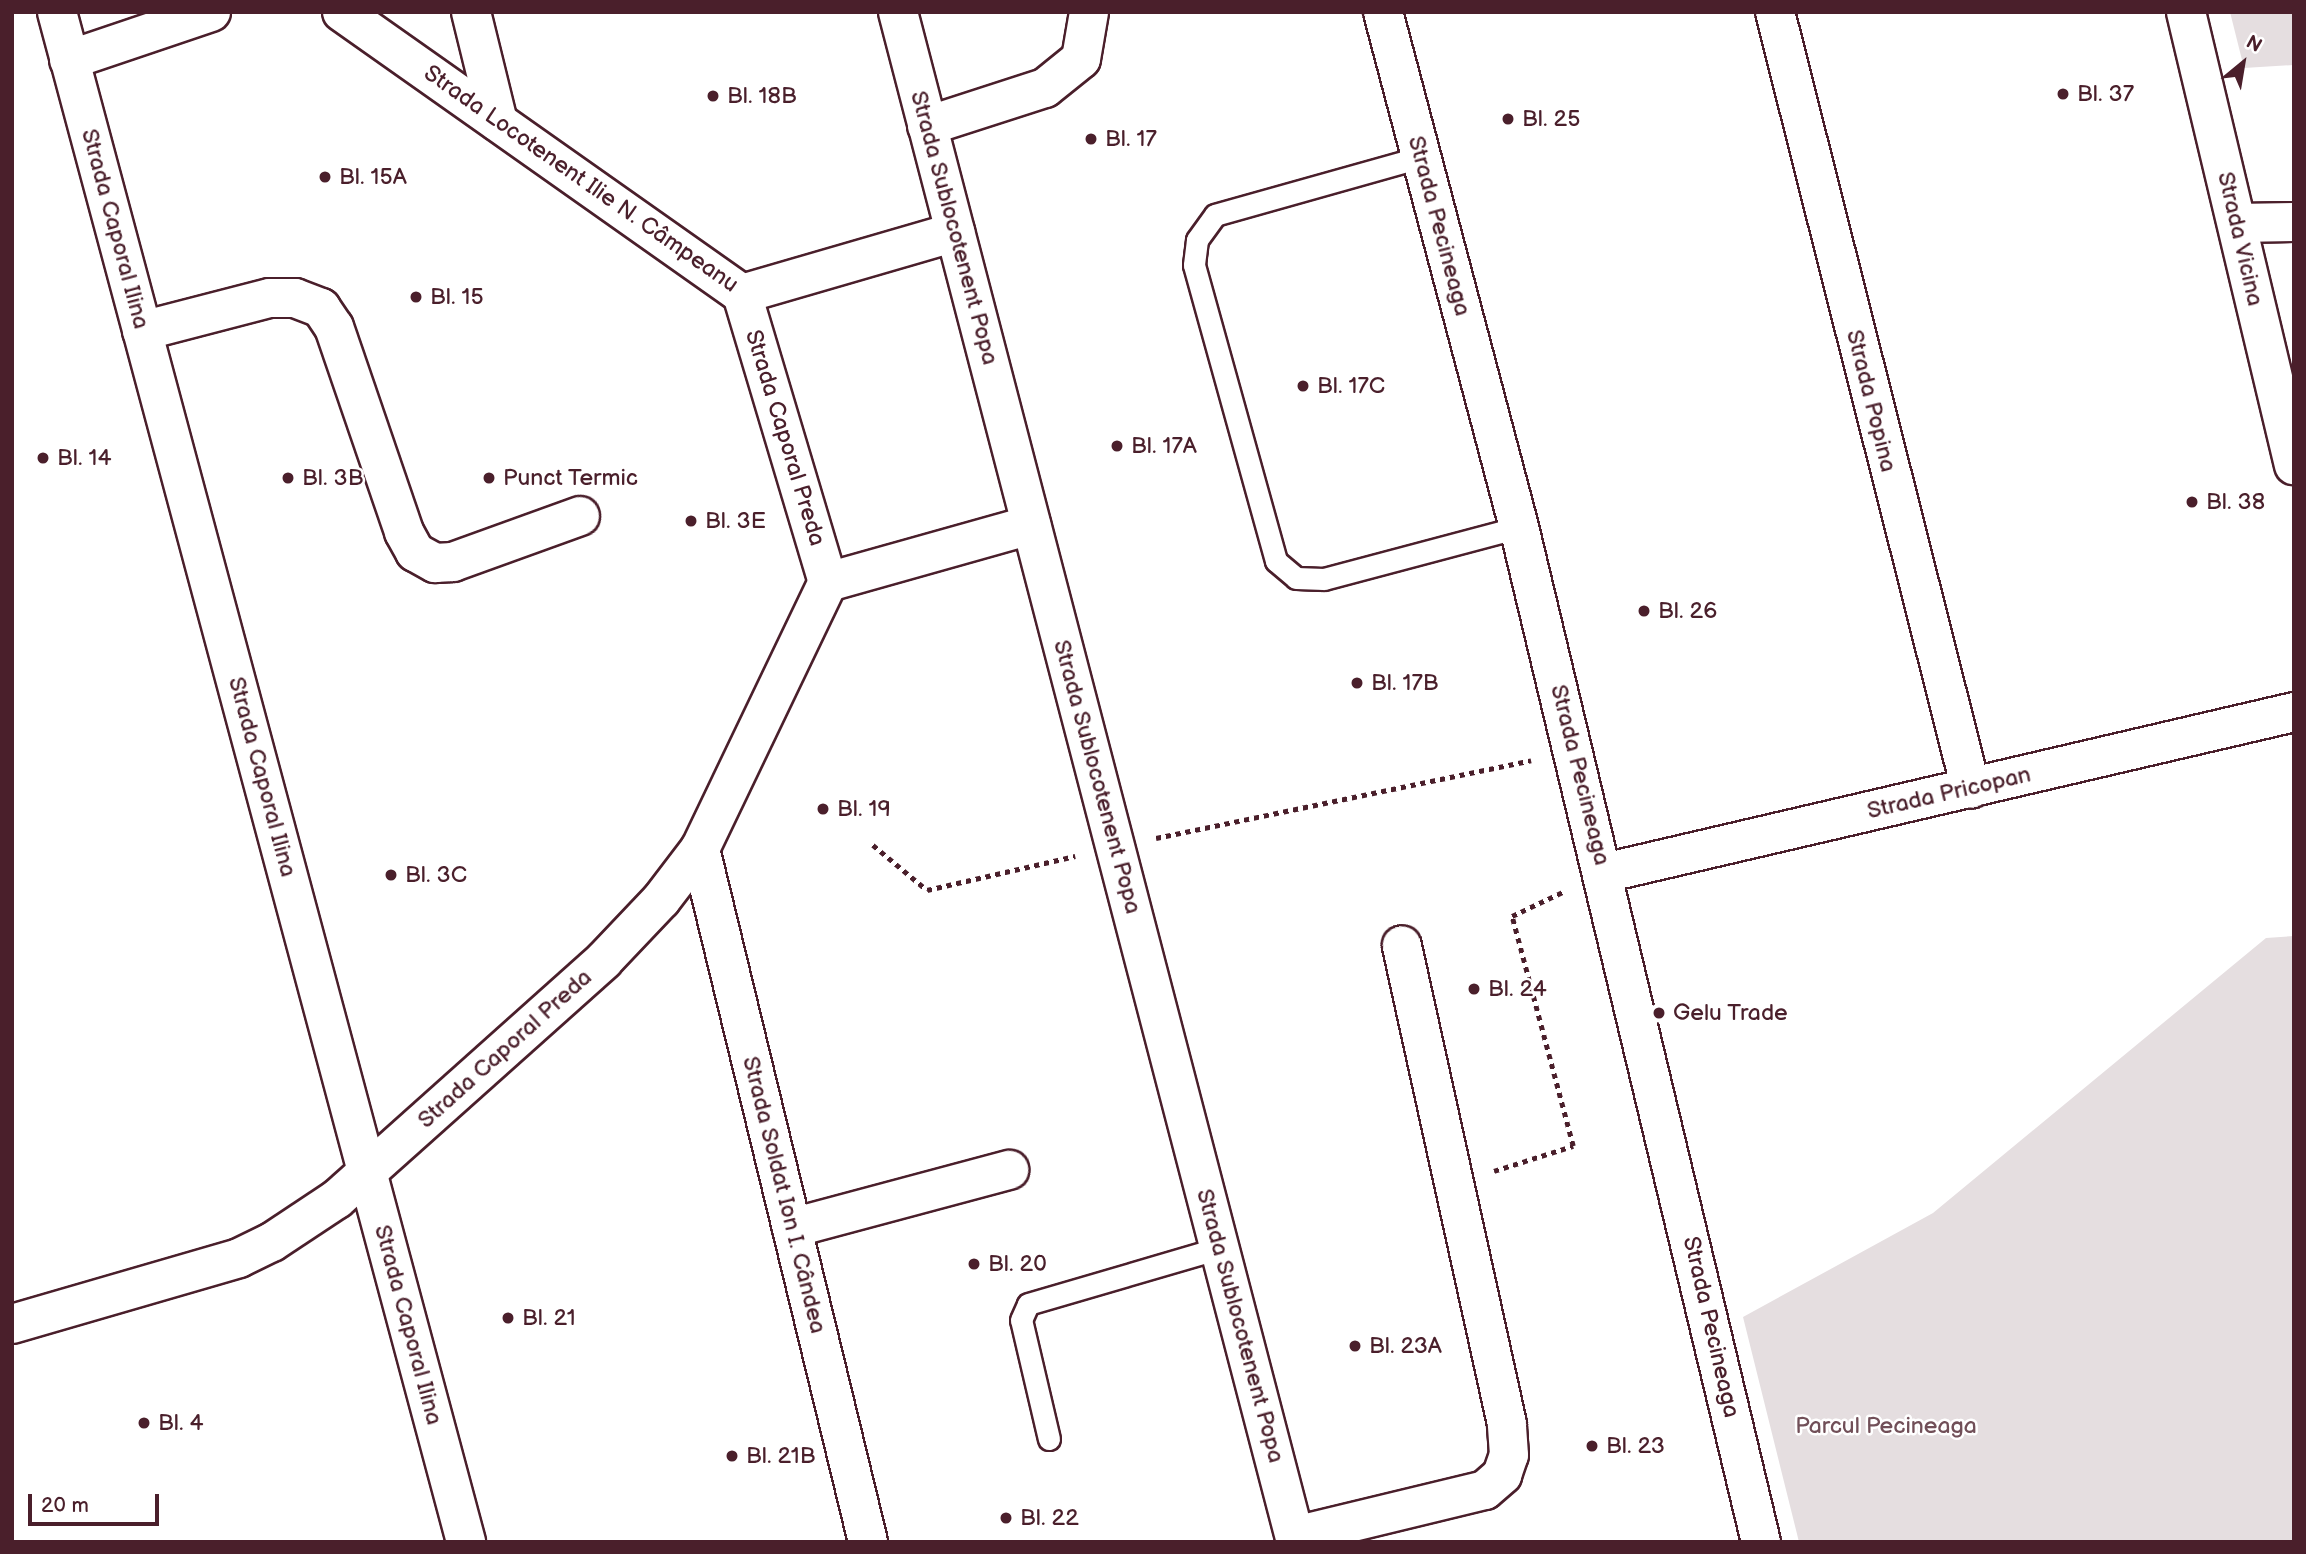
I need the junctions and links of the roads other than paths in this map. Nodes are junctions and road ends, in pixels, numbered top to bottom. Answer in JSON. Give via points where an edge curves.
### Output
{"nodes":[{"id":1,"x":57,"y":12,"type":"edge"},
{"id":2,"x":211,"y":12,"type":"edge"},
{"id":3,"x":342,"y":12,"type":"edge"},
{"id":4,"x":471,"y":12,"type":"edge"},
{"id":5,"x":898,"y":12,"type":"edge"},
{"id":6,"x":1089,"y":12,"type":"edge"},
{"id":7,"x":1384,"y":12,"type":"edge"},
{"id":8,"x":1776,"y":12,"type":"edge"},
{"id":9,"x":2186,"y":12,"type":"edge"},
{"id":10,"x":69,"y":60,"type":"junction"},
{"id":11,"x":498,"y":122,"type":"junction"},
{"id":12,"x":928,"y":126,"type":"junction"},
{"id":13,"x":1421,"y":157,"type":"junction"},
{"id":14,"x":2294,"y":222,"type":"edge"},
{"id":15,"x":2236,"y":223,"type":"junction"},
{"id":16,"x":955,"y":233,"type":"junction"},
{"id":17,"x":742,"y":293,"type":"junction"},
{"id":18,"x":142,"y":331,"type":"junction"},
{"id":19,"x":2294,"y":465,"type":"edge"},
{"id":20,"x":580,"y":516,"type":"dead end"},
{"id":21,"x":1031,"y":525,"type":"junction"},
{"id":22,"x":1519,"y":527,"type":"junction"},
{"id":23,"x":828,"y":582,"type":"junction"},
{"id":24,"x":2294,"y":712,"type":"edge"},
{"id":25,"x":1971,"y":789,"type":"junction"},
{"id":26,"x":700,"y":849,"type":"junction"},
{"id":27,"x":1604,"y":873,"type":"junction"},
{"id":28,"x":1402,"y":945,"type":"dead end"},
{"id":29,"x":1009,"y":1170,"type":"dead end"},
{"id":30,"x":367,"y":1171,"type":"junction"},
{"id":31,"x":792,"y":1228,"type":"junction"},
{"id":32,"x":1219,"y":1248,"type":"junction"},
{"id":33,"x":12,"y":1324,"type":"edge"},
{"id":34,"x":1049,"y":1439,"type":"dead end"},
{"id":35,"x":1295,"y":1539,"type":"edge"},
{"id":36,"x":466,"y":1542,"type":"edge"},
{"id":37,"x":868,"y":1542,"type":"edge"},
{"id":38,"x":1761,"y":1542,"type":"edge"}],
"edges":[{"from":1,"to":10,"type":"street","name":"Strada Caporal Ilina"},
{"from":2,"to":10,"type":"street"},
{"from":3,"to":11,"type":"street","name":"Strada Locotenent Ilie N. Câmpeanu"},
{"from":4,"to":11,"type":"street"},
{"from":5,"to":12,"type":"street","name":"Strada Sublocotenent Popa"},
{"from":6,"to":12,"type":"street","via":[[1081,60],[1045,88]]},
{"from":7,"to":13,"type":"street","name":"Strada Pecineaga"},
{"from":8,"to":25,"type":"street","name":"Strada Popina"},
{"from":9,"to":15,"type":"street","name":"Strada Vicina"},
{"from":10,"to":18,"type":"street","name":"Strada Caporal Ilina"},
{"from":11,"to":17,"type":"street","name":"Strada Locotenent Ilie N. Câmpeanu"},
{"from":12,"to":16,"type":"street","name":"Strada Sublocotenent Popa"},
{"from":13,"to":22,"type":"street","name":"Strada Pecineaga"},
{"from":13,"to":22,"type":"lane","via":[[1215,215],[1197,240],[1194,265],[1276,561],[1296,578],[1324,579]]},
{"from":14,"to":15,"type":"street"},
{"from":15,"to":19,"type":"street","name":"Strada Vicina"},
{"from":16,"to":17,"type":"street","name":"Strada Locotenent Ilie N. Câmpeanu"},
{"from":16,"to":21,"type":"street","name":"Strada Sublocotenent Popa"},
{"from":17,"to":23,"type":"street","name":"Strada Caporal Preda"},
{"from":18,"to":20,"type":"street","via":[[270,298],[295,298],[321,308],[334,327],[404,532],[415,552],[435,563],[453,562]]},
{"from":18,"to":30,"type":"street","name":"Strada Caporal Ilina"},
{"from":21,"to":23,"type":"street"},
{"from":21,"to":32,"type":"street","name":"Strada Sublocotenent Popa"},
{"from":22,"to":27,"type":"street","name":"Strada Pecineaga"},
{"from":23,"to":26,"type":"street","name":"Strada Caporal Preda"},
{"from":24,"to":25,"type":"street","name":"Strada Pricopan"},
{"from":25,"to":27,"type":"street","name":"Strada Pricopan"},
{"from":26,"to":30,"type":"street","name":"Strada Caporal Preda","via":[[661,900],[604,960]]},
{"from":26,"to":31,"type":"street","name":"Strada Soldat Ion I. Cândea"},
{"from":27,"to":38,"type":"street","name":"Strada Pecineaga"},
{"from":28,"to":35,"type":"street","via":[[1507,1424],[1509,1455],[1502,1475],[1485,1490]]},
{"from":29,"to":31,"type":"street"},
{"from":30,"to":33,"type":"street","name":"Strada Caporal Preda","via":[[315,1216],[239,1258]]},
{"from":30,"to":36,"type":"street","name":"Strada Caporal Ilina"},
{"from":31,"to":37,"type":"street","name":"Strada Soldat Ion I. Cândea"},
{"from":32,"to":34,"type":"lane","via":[[1028,1304],[1021,1320]]},
{"from":32,"to":35,"type":"street","name":"Strada Sublocotenent Popa"}]}
